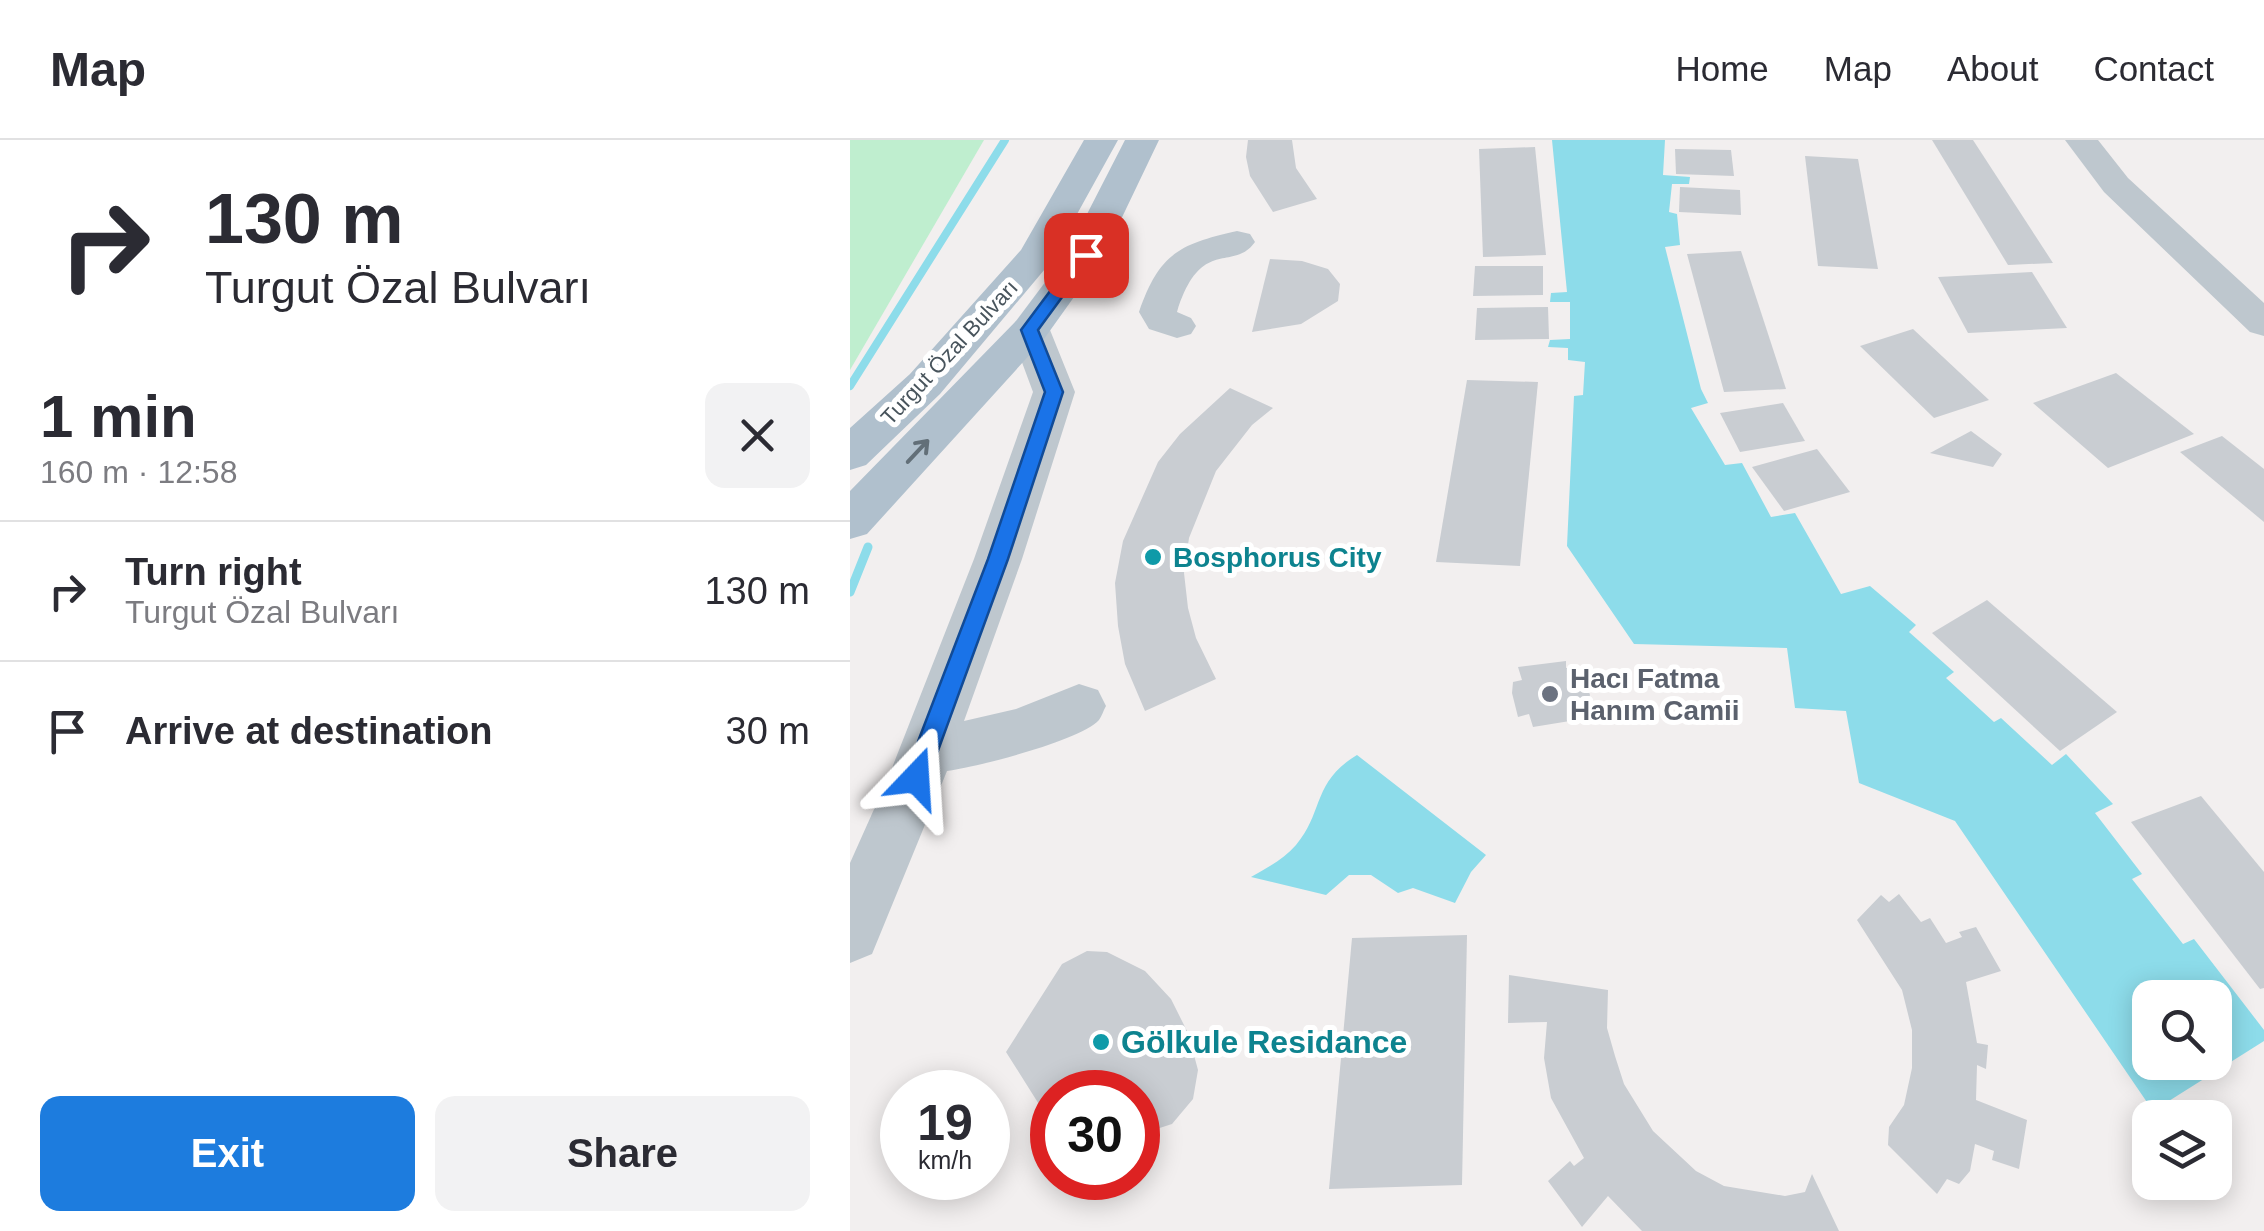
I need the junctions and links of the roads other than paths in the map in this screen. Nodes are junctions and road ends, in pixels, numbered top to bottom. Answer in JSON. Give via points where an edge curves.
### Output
{"nodes":[{"id":1,"x":1101,"y":140,"type":"edge"},
{"id":2,"x":1142,"y":140,"type":"edge"},
{"id":3,"x":2081,"y":140,"type":"edge"},
{"id":4,"x":1237,"y":242,"type":"dead end"},
{"id":5,"x":2264,"y":324,"type":"edge"},
{"id":6,"x":1177,"y":326,"type":"dead end"},
{"id":7,"x":1030,"y":330,"type":"junction"},
{"id":8,"x":850,"y":454,"type":"edge"},
{"id":9,"x":850,"y":521,"type":"edge"},
{"id":10,"x":1079,"y":706,"type":"dead end"},
{"id":11,"x":926,"y":749,"type":"junction"},
{"id":12,"x":850,"y":933,"type":"edge"}],
"edges":[{"from":1,"to":8,"type":"main road","name":"Turgut Özal Bulvarı","via":[[1037,255],[926,384]]},
{"from":2,"to":7,"type":"main road","name":"Turgut Özal Bulvarı","via":[[1086,255]]},
{"from":3,"to":5,"type":"street","via":[[2116,185]]},
{"from":4,"to":6,"type":"street","via":[[1197,252],[1172,270],[1158,312]]},
{"from":9,"to":7,"type":"main road","name":"Turgut Özal Bulvarı","one_way":true},
{"from":7,"to":11,"type":"street","via":[[1054,392]]},
{"from":10,"to":11,"type":"street","via":[[1013,736]]},
{"from":11,"to":12,"type":"street"}]}
